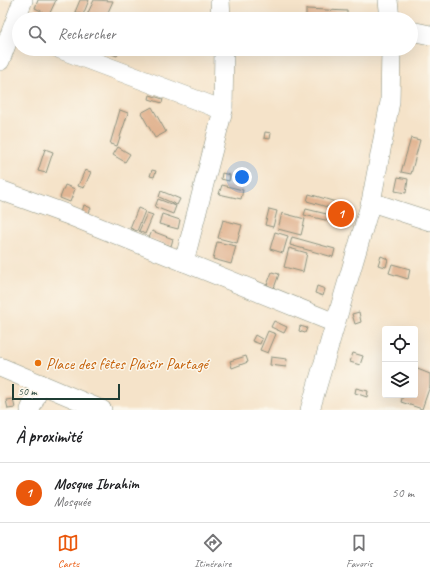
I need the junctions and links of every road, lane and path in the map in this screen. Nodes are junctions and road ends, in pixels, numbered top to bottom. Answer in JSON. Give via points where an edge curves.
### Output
{"nodes":[{"id":1,"x":23,"y":0,"type":"edge"},
{"id":2,"x":220,"y":0,"type":"edge"},
{"id":3,"x":388,"y":0,"type":"edge"},
{"id":4,"x":20,"y":12,"type":"edge"},
{"id":5,"x":221,"y":12,"type":"edge"},
{"id":6,"x":389,"y":12,"type":"edge"},
{"id":7,"x":418,"y":33,"type":"edge"},
{"id":8,"x":430,"y":36,"type":"edge"},
{"id":9,"x":12,"y":38,"type":"edge"},
{"id":10,"x":79,"y":56,"type":"edge"},
{"id":11,"x":224,"y":56,"type":"edge"},
{"id":12,"x":391,"y":56,"type":"edge"},
{"id":13,"x":0,"y":61,"type":"edge"},
{"id":14,"x":223,"y":110,"type":"junction"},
{"id":15,"x":0,"y":190,"type":"edge"},
{"id":16,"x":371,"y":202,"type":"junction"},
{"id":17,"x":430,"y":221,"type":"edge"},
{"id":18,"x":184,"y":262,"type":"junction"},
{"id":19,"x":335,"y":323,"type":"junction"},
{"id":20,"x":0,"y":367,"type":"edge"},
{"id":21,"x":41,"y":384,"type":"junction"},
{"id":22,"x":30,"y":410,"type":"edge"},
{"id":23,"x":102,"y":410,"type":"edge"},
{"id":24,"x":310,"y":410,"type":"edge"}],
"edges":[{"from":1,"to":4,"type":"street"},
{"from":2,"to":5,"type":"street"},
{"from":3,"to":6,"type":"street"},
{"from":7,"to":8,"type":"street"},
{"from":9,"to":13,"type":"street"},
{"from":10,"to":14,"type":"street"},
{"from":11,"to":14,"type":"street"},
{"from":12,"to":16,"type":"street","via":[[390,102]]},
{"from":14,"to":18,"type":"street"},
{"from":15,"to":18,"type":"street"},
{"from":16,"to":17,"type":"street"},
{"from":16,"to":19,"type":"street"},
{"from":18,"to":19,"type":"street"},
{"from":19,"to":24,"type":"street"},
{"from":20,"to":21,"type":"street"},
{"from":21,"to":22,"type":"street"},
{"from":21,"to":23,"type":"street"}]}
